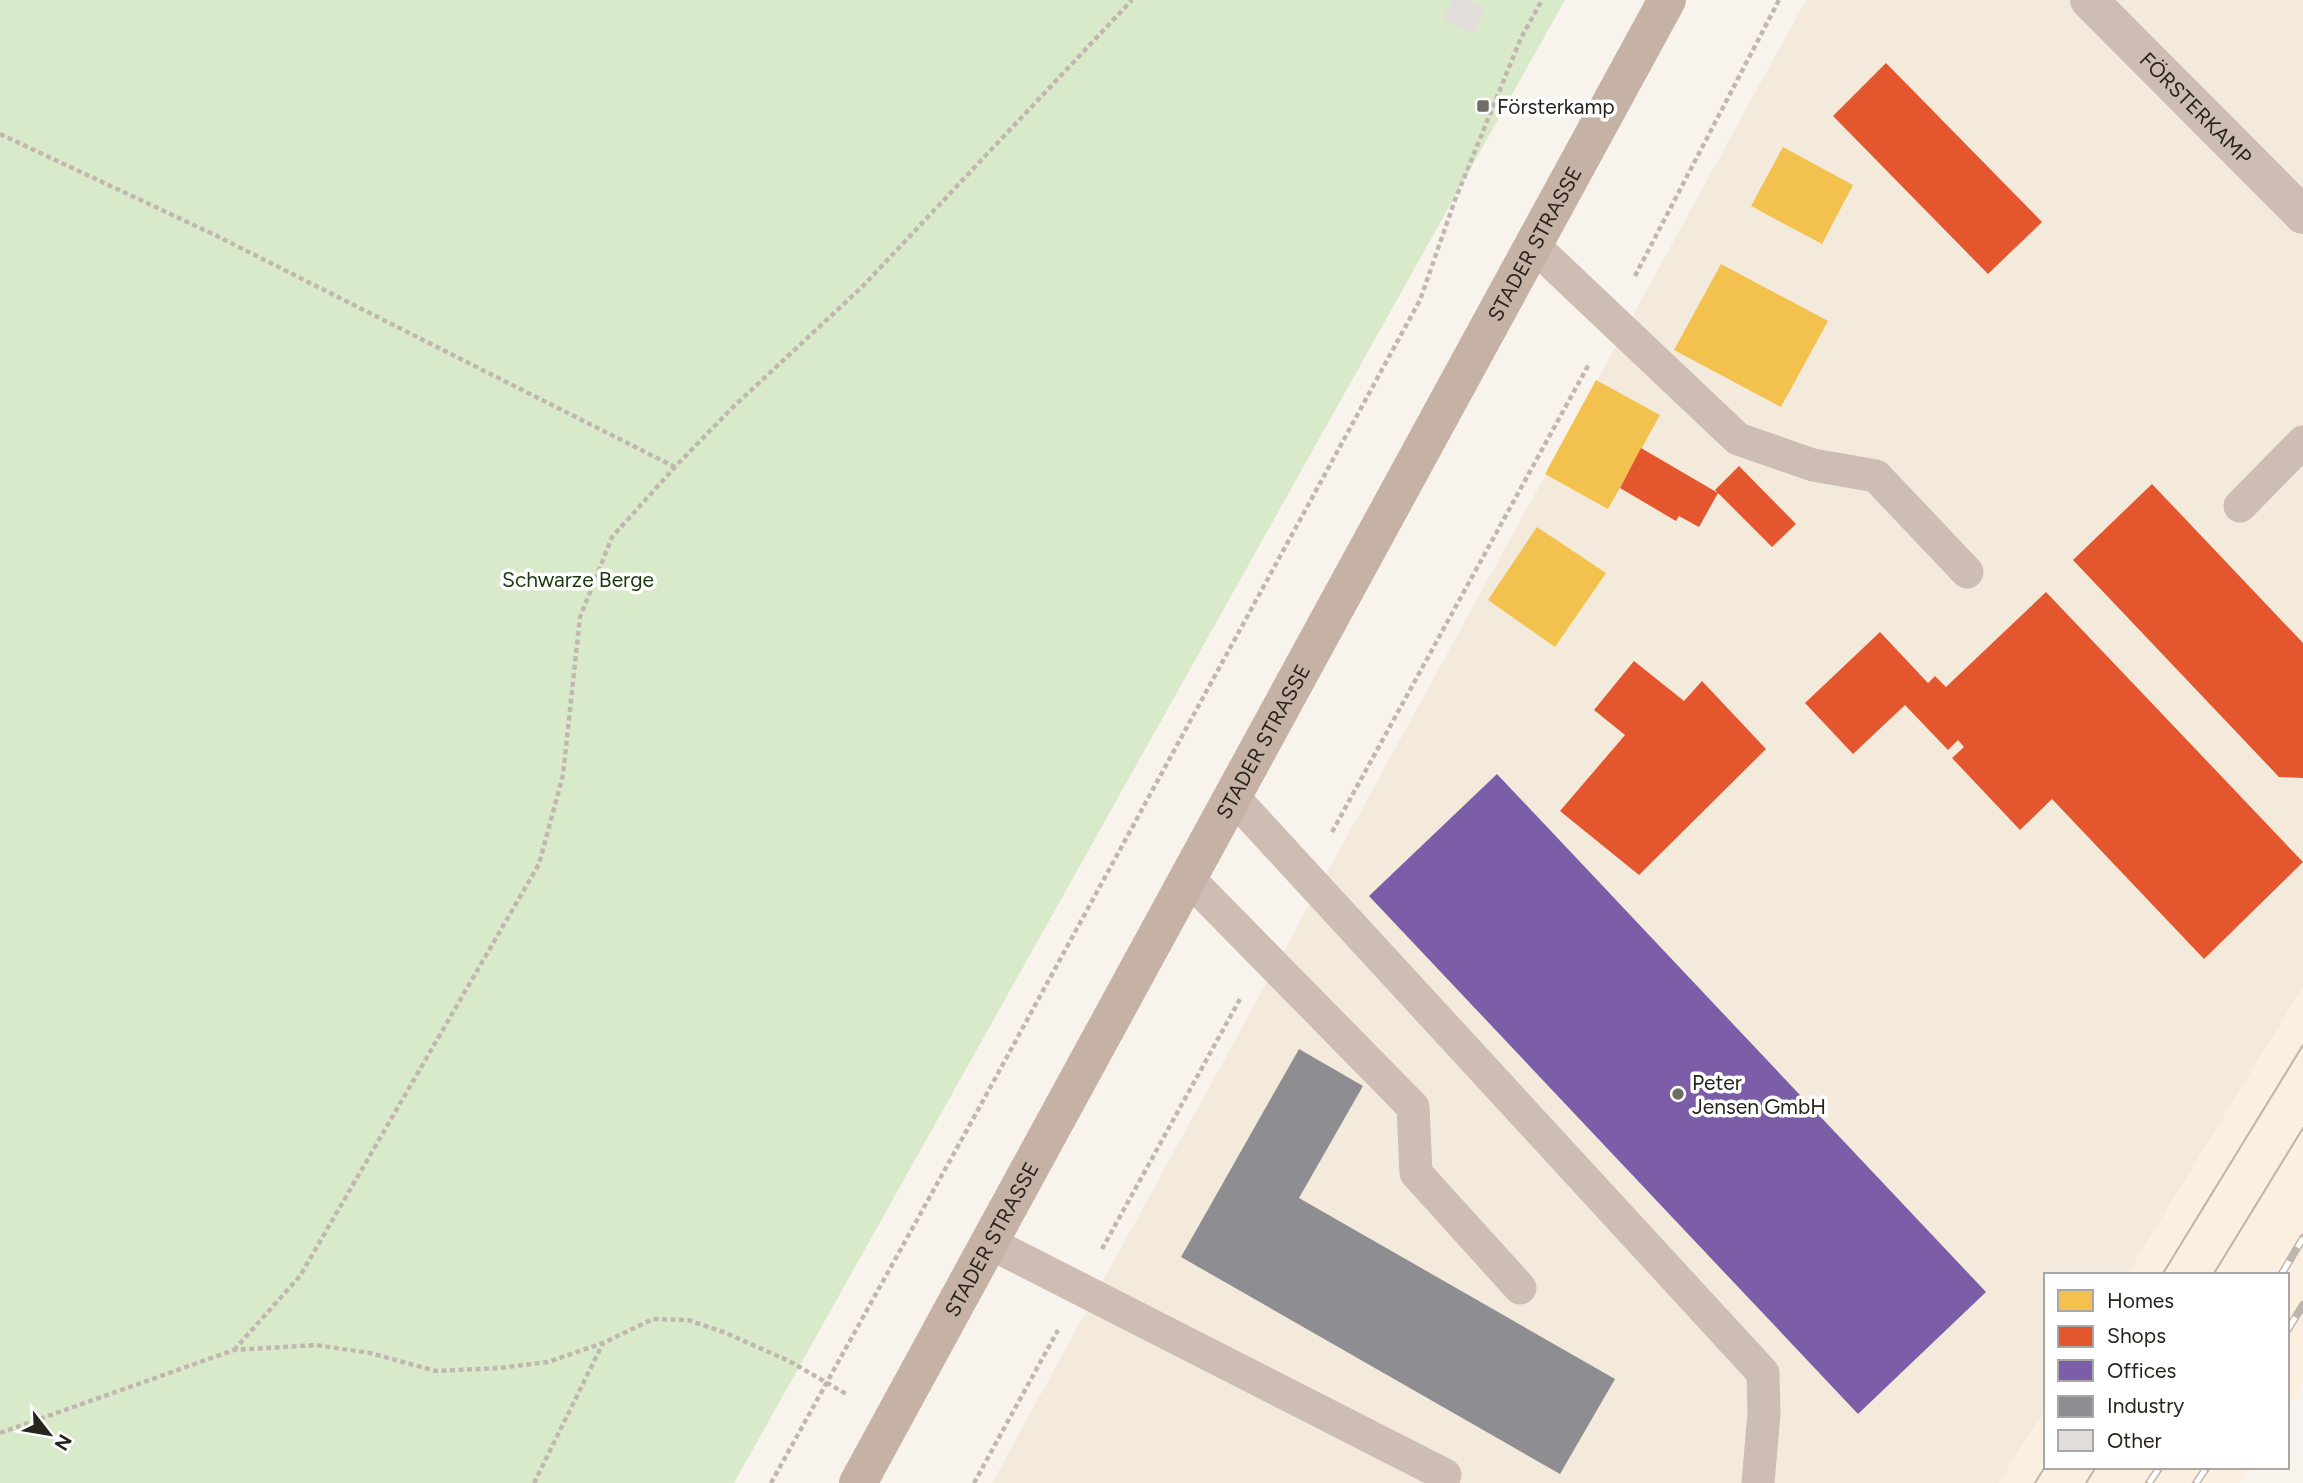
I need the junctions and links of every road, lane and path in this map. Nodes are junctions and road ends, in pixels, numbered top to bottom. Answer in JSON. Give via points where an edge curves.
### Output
{"nodes":[{"id":1,"x":1132,"y":0,"type":"edge"},
{"id":2,"x":1542,"y":0,"type":"edge"},
{"id":3,"x":1667,"y":0,"type":"edge"},
{"id":4,"x":1779,"y":0,"type":"edge"},
{"id":5,"x":2089,"y":0,"type":"edge"},
{"id":6,"x":0,"y":134,"type":"edge"},
{"id":7,"x":2303,"y":215,"type":"edge"},
{"id":8,"x":1533,"y":245,"type":"junction"},
{"id":9,"x":1613,"y":320,"type":"junction"},
{"id":10,"x":2303,"y":442,"type":"edge"},
{"id":11,"x":675,"y":467,"type":"junction"},
{"id":12,"x":2240,"y":506,"type":"dead end"},
{"id":13,"x":1967,"y":572,"type":"dead end"},
{"id":14,"x":1233,"y":797,"type":"junction"},
{"id":15,"x":1307,"y":877,"type":"junction"},
{"id":16,"x":1188,"y":878,"type":"junction"},
{"id":17,"x":1264,"y":955,"type":"junction"},
{"id":18,"x":990,"y":1243,"type":"junction"},
{"id":19,"x":1520,"y":1288,"type":"dead end"},
{"id":20,"x":1080,"y":1289,"type":"junction"},
{"id":21,"x":603,"y":1343,"type":"junction"},
{"id":22,"x":234,"y":1350,"type":"junction"},
{"id":23,"x":826,"y":1383,"type":"junction"},
{"id":24,"x":892,"y":1422,"type":"junction"},
{"id":25,"x":0,"y":1433,"type":"edge"},
{"id":26,"x":1445,"y":1475,"type":"dead end"},
{"id":27,"x":534,"y":1483,"type":"edge"},
{"id":28,"x":771,"y":1483,"type":"edge"},
{"id":29,"x":858,"y":1483,"type":"edge"},
{"id":30,"x":974,"y":1483,"type":"edge"},
{"id":31,"x":1758,"y":1483,"type":"edge"}],
"edges":[{"from":1,"to":11,"type":"path","via":[[862,287]]},
{"from":2,"to":23,"type":"path","via":[[1521,38],[1455,200],[1420,300]]},
{"from":3,"to":8,"type":"main road","name":"STADER STRASSE"},
{"from":4,"to":9,"type":"path"},
{"from":5,"to":7,"type":"street","name":"FÖRSTERKAMP"},
{"from":6,"to":11,"type":"path","via":[[215,235]]},
{"from":8,"to":9,"type":"lane"},
{"from":8,"to":14,"type":"main road","name":"STADER STRASSE"},
{"from":9,"to":13,"type":"lane","via":[[1738,439],[1813,465],[1876,475]]},
{"from":9,"to":15,"type":"path"},
{"from":10,"to":12,"type":"lane"},
{"from":11,"to":22,"type":"path","via":[[612,537],[580,617],[563,775],[539,864],[300,1276]]},
{"from":14,"to":15,"type":"lane"},
{"from":14,"to":16,"type":"main road","name":"STADER STRASSE"},
{"from":15,"to":31,"type":"lane","via":[[1763,1373]]},
{"from":16,"to":17,"type":"lane"},
{"from":16,"to":18,"type":"main road","name":"STADER STRASSE"},
{"from":17,"to":19,"type":"lane","via":[[1413,1107],[1416,1173]]},
{"from":17,"to":20,"type":"path"},
{"from":18,"to":20,"type":"lane"},
{"from":18,"to":24,"type":"main road","name":"STADER STRASSE"},
{"from":20,"to":26,"type":"lane"},
{"from":20,"to":30,"type":"path"},
{"from":21,"to":22,"type":"path","via":[[548,1362],[436,1371],[370,1353],[316,1345]]},
{"from":21,"to":23,"type":"path","via":[[653,1319],[688,1320],[789,1361]]},
{"from":21,"to":27,"type":"path"},
{"from":22,"to":25,"type":"path"},
{"from":23,"to":24,"type":"path"},
{"from":23,"to":28,"type":"path"},
{"from":24,"to":29,"type":"main road","name":"STADER STRASSE"}]}
